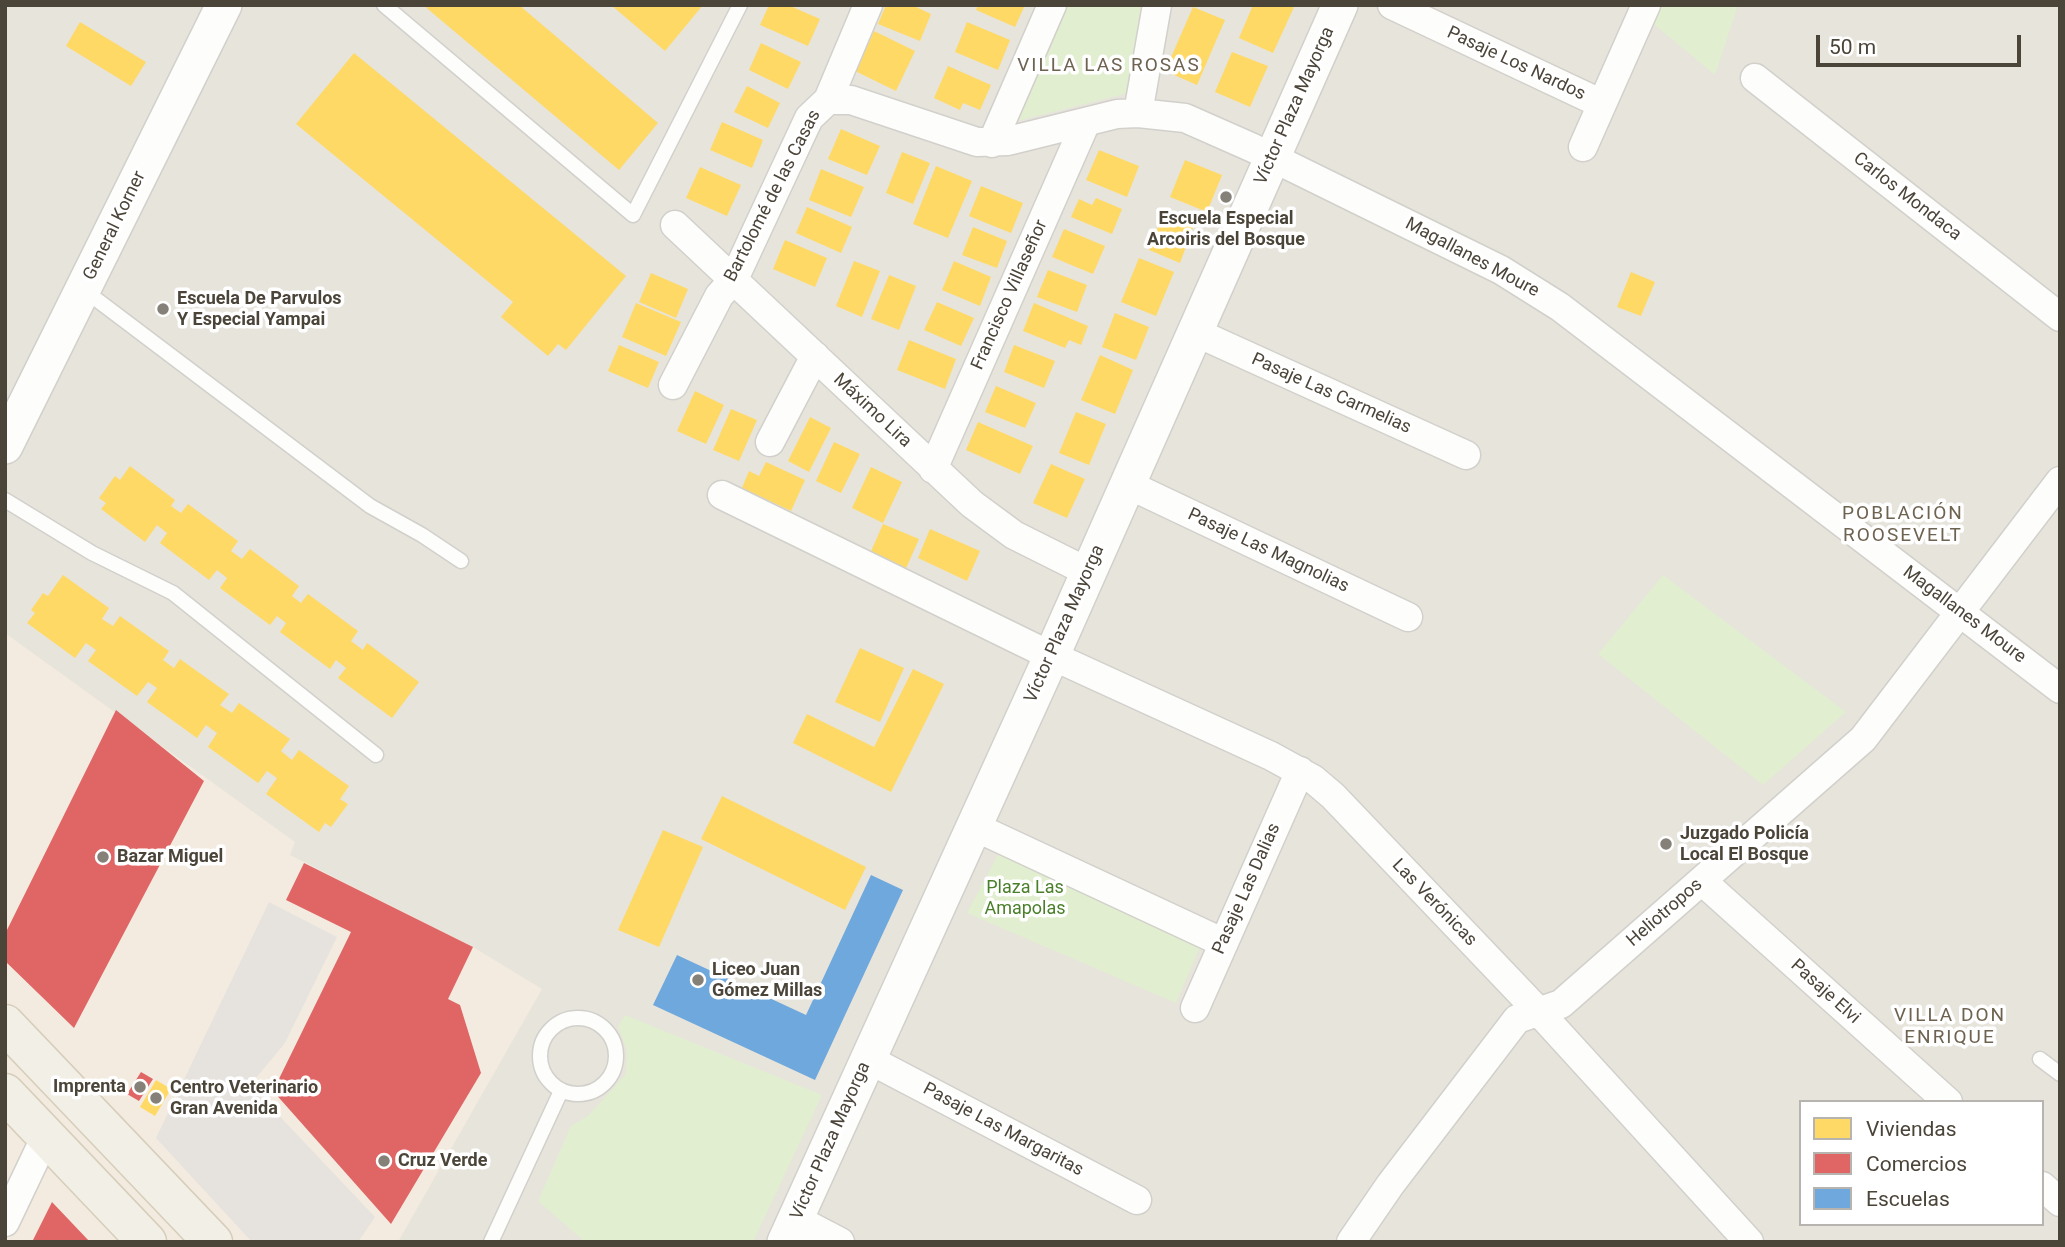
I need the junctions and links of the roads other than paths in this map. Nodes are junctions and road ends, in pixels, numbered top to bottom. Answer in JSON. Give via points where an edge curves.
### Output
{"nodes":[{"id":1,"x":224,"y":5,"type":"edge"},
{"id":2,"x":384,"y":5,"type":"edge"},
{"id":3,"x":740,"y":5,"type":"edge"},
{"id":4,"x":868,"y":5,"type":"edge"},
{"id":5,"x":1052,"y":5,"type":"edge"},
{"id":6,"x":1157,"y":5,"type":"edge"},
{"id":7,"x":1340,"y":5,"type":"edge"},
{"id":8,"x":1392,"y":5,"type":"edge"},
{"id":9,"x":1646,"y":5,"type":"edge"},
{"id":10,"x":1755,"y":78,"type":"dead end"},
{"id":11,"x":828,"y":100,"type":"junction"},
{"id":12,"x":1602,"y":104,"type":"junction"},
{"id":13,"x":1138,"y":113,"type":"junction"},
{"id":14,"x":1086,"y":122,"type":"junction"},
{"id":15,"x":992,"y":142,"type":"junction"},
{"id":16,"x":1583,"y":147,"type":"dead end"},
{"id":17,"x":1272,"y":158,"type":"junction"},
{"id":18,"x":675,"y":225,"type":"dead end"},
{"id":19,"x":734,"y":279,"type":"junction"},
{"id":20,"x":83,"y":289,"type":"junction"},
{"id":21,"x":2060,"y":317,"type":"edge"},
{"id":22,"x":1195,"y":332,"type":"junction"},
{"id":23,"x":815,"y":356,"type":"junction"},
{"id":24,"x":673,"y":385,"type":"dead end"},
{"id":25,"x":770,"y":442,"type":"dead end"},
{"id":26,"x":5,"y":446,"type":"edge"},
{"id":27,"x":1466,"y":456,"type":"dead end"},
{"id":28,"x":933,"y":469,"type":"junction"},
{"id":29,"x":2060,"y":481,"type":"edge"},
{"id":30,"x":1127,"y":484,"type":"junction"},
{"id":31,"x":722,"y":495,"type":"dead end"},
{"id":32,"x":5,"y":500,"type":"edge"},
{"id":33,"x":461,"y":561,"type":"dead end"},
{"id":34,"x":1088,"y":572,"type":"junction"},
{"id":35,"x":1961,"y":612,"type":"junction"},
{"id":36,"x":1408,"y":617,"type":"dead end"},
{"id":37,"x":1052,"y":655,"type":"junction"},
{"id":38,"x":2060,"y":689,"type":"edge"},
{"id":39,"x":376,"y":755,"type":"dead end"},
{"id":40,"x":1300,"y":771,"type":"junction"},
{"id":41,"x":973,"y":826,"type":"junction"},
{"id":42,"x":1702,"y":881,"type":"junction"},
{"id":43,"x":1224,"y":943,"type":"junction"},
{"id":44,"x":1195,"y":1008,"type":"dead end"},
{"id":45,"x":1540,"y":1013,"type":"junction"},
{"id":46,"x":5,"y":1024,"type":"edge"},
{"id":47,"x":868,"y":1059,"type":"junction"},
{"id":48,"x":2039,"y":1059,"type":"dead end"},
{"id":49,"x":2060,"y":1074,"type":"edge"},
{"id":50,"x":561,"y":1091,"type":"junction"},
{"id":51,"x":5,"y":1093,"type":"edge"},
{"id":52,"x":1946,"y":1100,"type":"edge"},
{"id":53,"x":46,"y":1136,"type":"junction"},
{"id":54,"x":2044,"y":1188,"type":"edge"},
{"id":55,"x":1137,"y":1200,"type":"dead end"},
{"id":56,"x":2060,"y":1202,"type":"edge"},
{"id":57,"x":5,"y":1222,"type":"edge"},
{"id":58,"x":791,"y":1230,"type":"edge"},
{"id":59,"x":147,"y":1242,"type":"edge"},
{"id":60,"x":213,"y":1242,"type":"edge"},
{"id":61,"x":491,"y":1242,"type":"edge"},
{"id":62,"x":840,"y":1242,"type":"edge"},
{"id":63,"x":1351,"y":1242,"type":"edge"},
{"id":64,"x":1749,"y":1242,"type":"edge"}],
"edges":[{"from":1,"to":20,"type":"street","name":"General Korner"},
{"from":2,"to":3,"type":"lane","via":[[633,215]]},
{"from":4,"to":11,"type":"street","name":"Bartolomé de las Casas"},
{"from":5,"to":15,"type":"street"},
{"from":6,"to":13,"type":"street"},
{"from":7,"to":17,"type":"street","name":"Víctor Plaza Mayorga"},
{"from":8,"to":12,"type":"street","name":"Pasaje Los Nardos"},
{"from":9,"to":12,"type":"street","name":"Pasaje Los Nardos"},
{"from":10,"to":21,"type":"street","name":"Carlos Mondaca"},
{"from":11,"to":15,"type":"street","name":"Magallanes Moure","via":[[851,100],[963,139]]},
{"from":11,"to":19,"type":"street","name":"Bartolomé de las Casas","via":[[809,118]]},
{"from":12,"to":16,"type":"street","name":"Pasaje Los Nardos"},
{"from":13,"to":14,"type":"street","name":"Magallanes Moure"},
{"from":13,"to":17,"type":"street","name":"Magallanes Moure","via":[[1185,118]]},
{"from":14,"to":15,"type":"street","name":"Magallanes Moure"},
{"from":14,"to":28,"type":"street","name":"Francisco Villaseñor"},
{"from":17,"to":22,"type":"street","name":"Víctor Plaza Mayorga"},
{"from":17,"to":35,"type":"street","name":"Magallanes Moure","via":[[1501,270],[1560,307]]},
{"from":18,"to":19,"type":"street","name":"Máximo Lira"},
{"from":19,"to":23,"type":"street","name":"Máximo Lira"},
{"from":19,"to":24,"type":"street","name":"Bartolomé de las Casas","via":[[719,296]]},
{"from":20,"to":26,"type":"street","name":"General Korner"},
{"from":20,"to":33,"type":"lane","via":[[369,506]]},
{"from":22,"to":27,"type":"street","name":"Pasaje Las Carmelias"},
{"from":22,"to":30,"type":"street","name":"Víctor Plaza Mayorga"},
{"from":23,"to":25,"type":"street"},
{"from":23,"to":28,"type":"street","name":"Máximo Lira"},
{"from":28,"to":34,"type":"street","name":"Máximo Lira","via":[[1014,535]]},
{"from":29,"to":35,"type":"street","name":"Heliotropos"},
{"from":30,"to":34,"type":"street","name":"Víctor Plaza Mayorga"},
{"from":30,"to":36,"type":"street","name":"Pasaje Las Magnolias"},
{"from":31,"to":37,"type":"street","name":"Las Verónicas"},
{"from":32,"to":39,"type":"lane","via":[[92,554],[173,593]]},
{"from":34,"to":37,"type":"street","name":"Víctor Plaza Mayorga"},
{"from":35,"to":38,"type":"street","name":"Magallanes Moure"},
{"from":35,"to":42,"type":"street","name":"Heliotropos","via":[[1855,748]]},
{"from":37,"to":40,"type":"street","name":"Las Verónicas"},
{"from":37,"to":41,"type":"street","name":"Víctor Plaza Mayorga"},
{"from":40,"to":43,"type":"street","name":"Pasaje Las Dalias"},
{"from":40,"to":45,"type":"street","name":"Las Verónicas","via":[[1333,796]]},
{"from":41,"to":43,"type":"street"},
{"from":41,"to":47,"type":"street","name":"Víctor Plaza Mayorga"},
{"from":42,"to":45,"type":"street","name":"Heliotropos","via":[[1561,1004]]},
{"from":42,"to":52,"type":"street","name":"Pasaje Elvi"},
{"from":43,"to":44,"type":"street","name":"Pasaje Las Dalias"},
{"from":45,"to":63,"type":"street","name":"Heliotropos","via":[[1517,1019]]},
{"from":45,"to":64,"type":"street","name":"Las Verónicas"},
{"from":46,"to":60,"type":"main road"},
{"from":47,"to":55,"type":"street","name":"Pasaje Las Margaritas"},
{"from":47,"to":58,"type":"street","name":"Víctor Plaza Mayorga"},
{"from":48,"to":49,"type":"lane"},
{"from":50,"to":50,"type":"lane","via":[[586,1094],[608,1080],[617,1056],[599,1024],[568,1020],[545,1037],[541,1049],[544,1073]]},
{"from":50,"to":61,"type":"lane"},
{"from":51,"to":53,"type":"main road"},
{"from":53,"to":57,"type":"street"},
{"from":53,"to":59,"type":"main road"},
{"from":54,"to":56,"type":"street"},
{"from":58,"to":62,"type":"street"}]}
